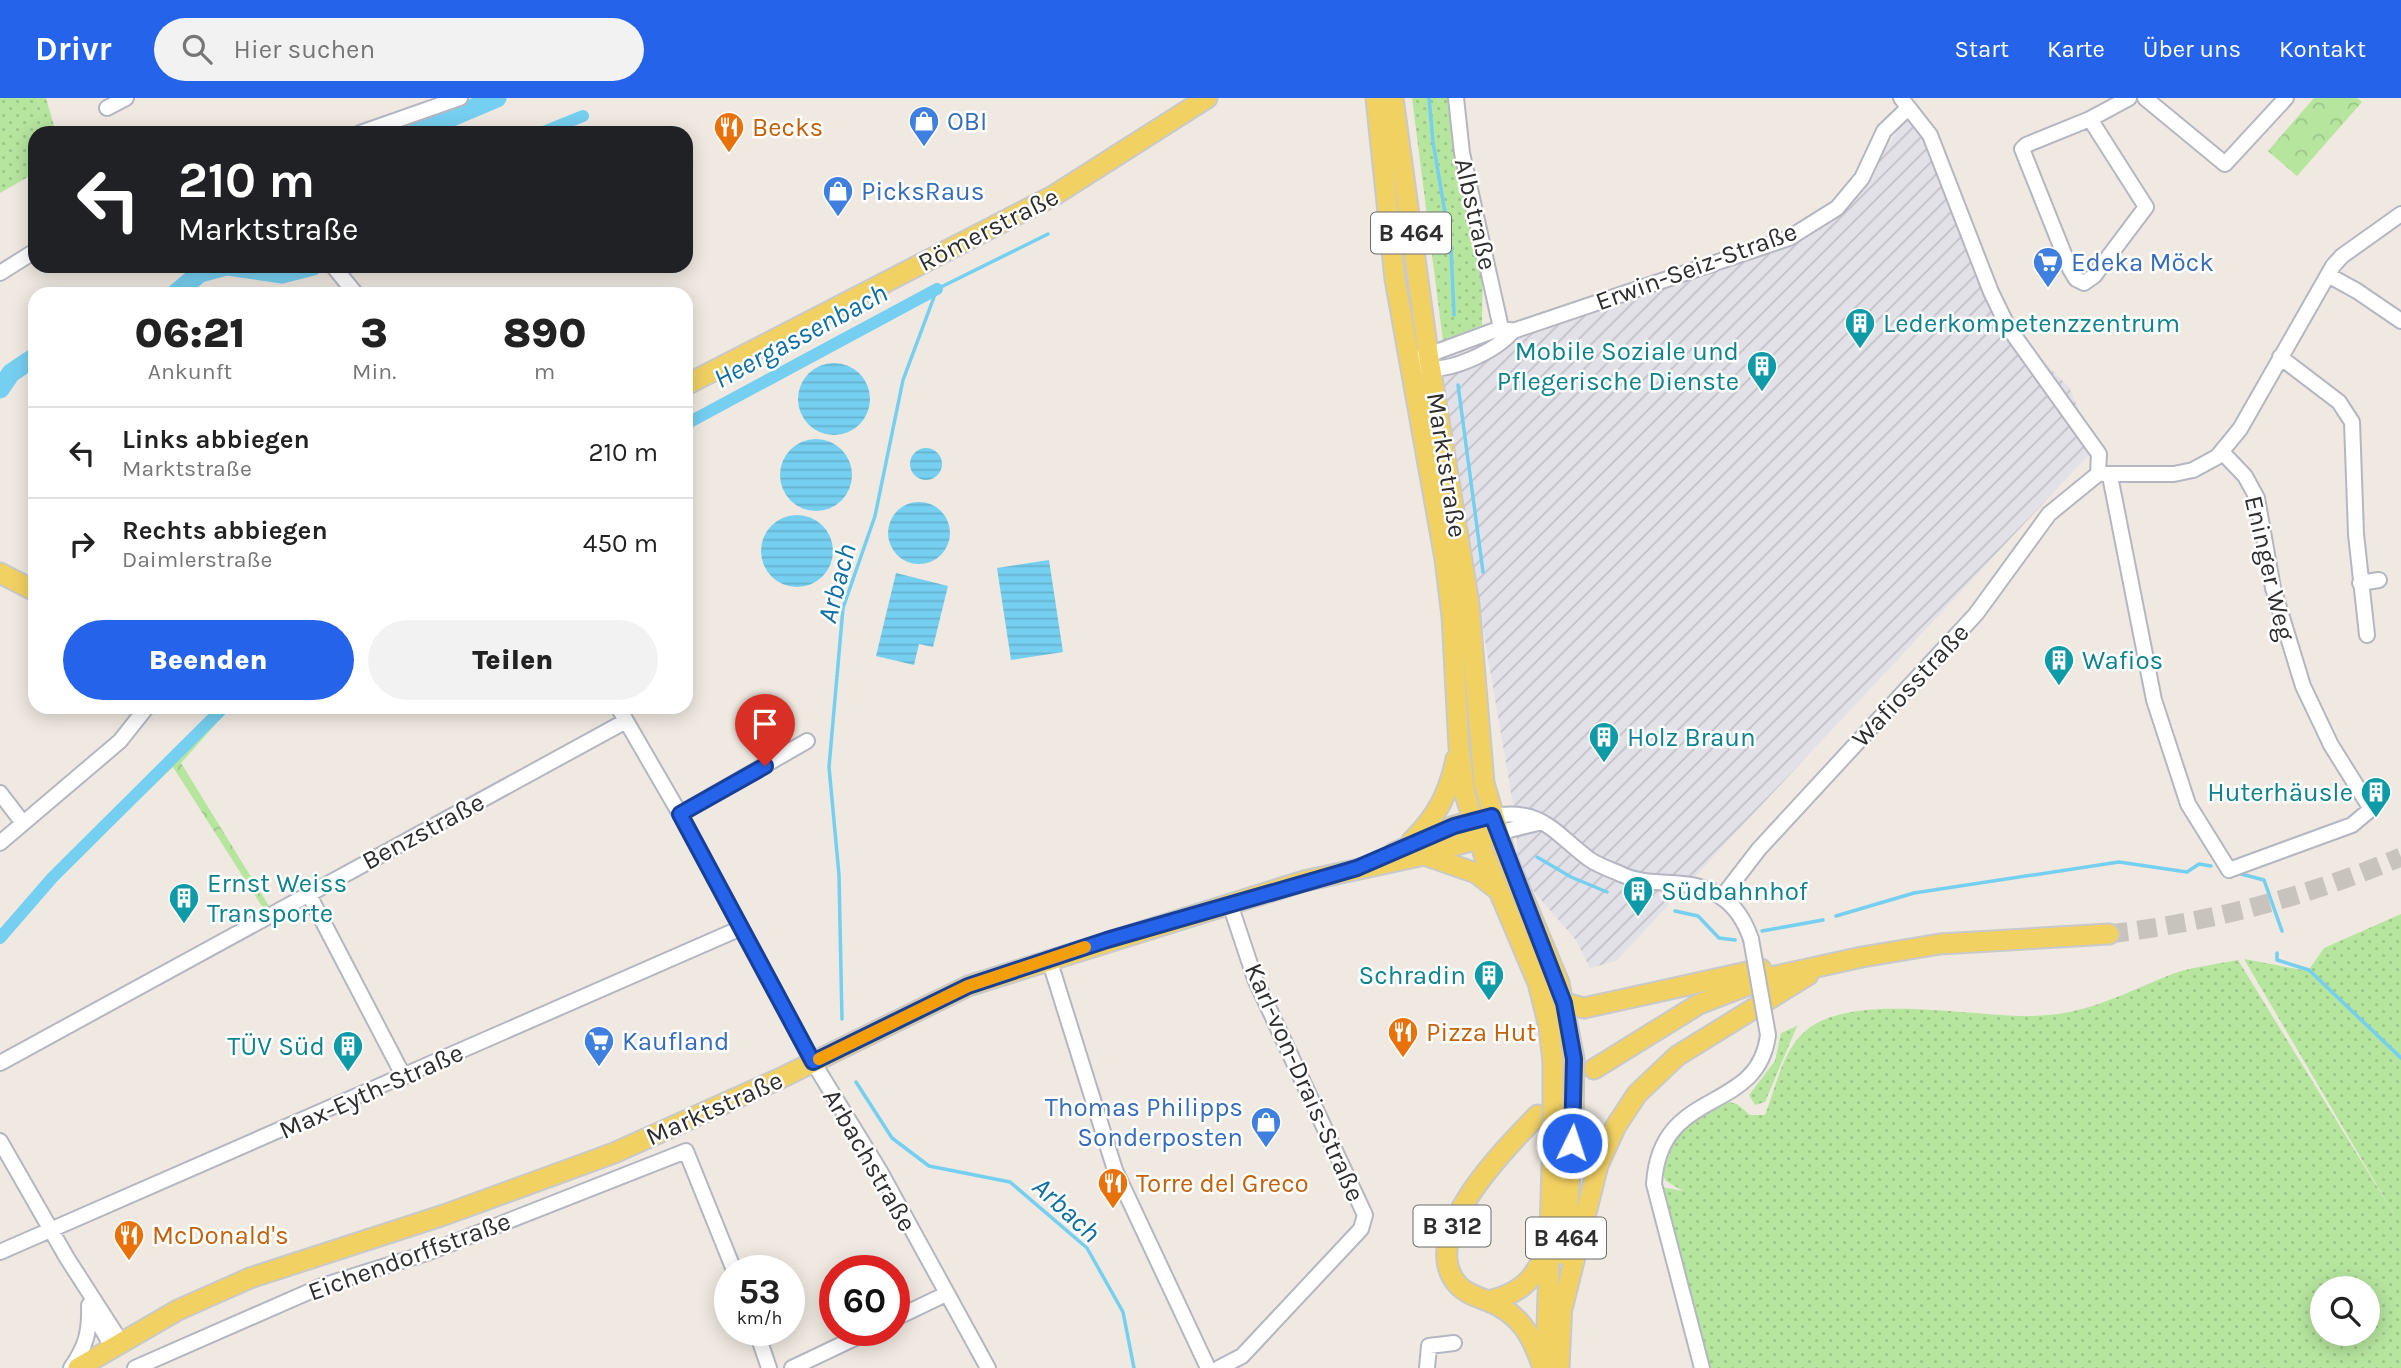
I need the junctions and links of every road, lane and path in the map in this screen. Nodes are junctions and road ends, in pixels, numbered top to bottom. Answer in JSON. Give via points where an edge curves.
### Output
{"nodes":[{"id":1,"x":126,"y":98,"type":"edge"},
{"id":2,"x":460,"y":98,"type":"edge"},
{"id":3,"x":1207,"y":98,"type":"edge"},
{"id":4,"x":1376,"y":98,"type":"edge"},
{"id":5,"x":1393,"y":98,"type":"edge"},
{"id":6,"x":1456,"y":98,"type":"edge"},
{"id":7,"x":2130,"y":98,"type":"edge"},
{"id":8,"x":2145,"y":98,"type":"edge"},
{"id":9,"x":2286,"y":98,"type":"edge"},
{"id":10,"x":1904,"y":103,"type":"edge"},
{"id":11,"x":107,"y":108,"type":"dead end"},
{"id":12,"x":2090,"y":119,"type":"junction"},
{"id":13,"x":380,"y":126,"type":"edge"},
{"id":14,"x":2401,"y":214,"type":"edge"},
{"id":15,"x":28,"y":255,"type":"edge"},
{"id":16,"x":0,"y":273,"type":"edge"},
{"id":17,"x":339,"y":273,"type":"edge"},
{"id":18,"x":2328,"y":275,"type":"junction"},
{"id":19,"x":350,"y":287,"type":"edge"},
{"id":20,"x":2401,"y":321,"type":"edge"},
{"id":21,"x":1507,"y":330,"type":"junction"},
{"id":22,"x":2280,"y":357,"type":"junction"},
{"id":23,"x":1430,"y":362,"type":"junction"},
{"id":24,"x":1410,"y":364,"type":"junction"},
{"id":25,"x":693,"y":380,"type":"edge"},
{"id":26,"x":2222,"y":452,"type":"junction"},
{"id":27,"x":2104,"y":475,"type":"junction"},
{"id":28,"x":0,"y":573,"type":"edge"},
{"id":29,"x":2379,"y":580,"type":"dead end"},
{"id":30,"x":2360,"y":583,"type":"junction"},
{"id":31,"x":28,"y":587,"type":"edge"},
{"id":32,"x":2367,"y":635,"type":"dead end"},
{"id":33,"x":142,"y":714,"type":"edge"},
{"id":34,"x":620,"y":714,"type":"edge"},
{"id":35,"x":624,"y":714,"type":"edge"},
{"id":36,"x":807,"y":741,"type":"dead end"},
{"id":37,"x":1459,"y":747,"type":"junction"},
{"id":38,"x":0,"y":793,"type":"edge"},
{"id":39,"x":680,"y":814,"type":"junction"},
{"id":40,"x":23,"y":823,"type":"junction"},
{"id":41,"x":1495,"y":824,"type":"junction"},
{"id":42,"x":1475,"y":829,"type":"junction"},
{"id":43,"x":0,"y":843,"type":"edge"},
{"id":44,"x":1415,"y":852,"type":"junction"},
{"id":45,"x":1499,"y":891,"type":"junction"},
{"id":46,"x":309,"y":893,"type":"junction"},
{"id":47,"x":1722,"y":897,"type":"junction"},
{"id":48,"x":1230,"y":904,"type":"junction"},
{"id":49,"x":741,"y":928,"type":"junction"},
{"id":50,"x":2109,"y":934,"type":"tunnel mouth"},
{"id":51,"x":1049,"y":959,"type":"junction"},
{"id":52,"x":1833,"y":963,"type":"junction"},
{"id":53,"x":1793,"y":983,"type":"junction"},
{"id":54,"x":1564,"y":1003,"type":"junction"},
{"id":55,"x":1657,"y":1030,"type":"junction"},
{"id":56,"x":813,"y":1062,"type":"junction"},
{"id":57,"x":0,"y":1063,"type":"edge"},
{"id":58,"x":1594,"y":1069,"type":"dead end"},
{"id":59,"x":404,"y":1077,"type":"junction"},
{"id":60,"x":1538,"y":1115,"type":"dead end"},
{"id":61,"x":0,"y":1141,"type":"edge"},
{"id":62,"x":52,"y":1230,"type":"junction"},
{"id":63,"x":1549,"y":1248,"type":"junction"},
{"id":64,"x":0,"y":1252,"type":"edge"},
{"id":65,"x":728,"y":1255,"type":"edge"},
{"id":66,"x":84,"y":1287,"type":"junction"},
{"id":67,"x":946,"y":1294,"type":"junction"},
{"id":68,"x":1489,"y":1301,"type":"junction"},
{"id":69,"x":89,"y":1305,"type":"junction"},
{"id":70,"x":910,"y":1311,"type":"edge"},
{"id":71,"x":1561,"y":1313,"type":"junction"},
{"id":72,"x":1454,"y":1343,"type":"dead end"},
{"id":73,"x":117,"y":1345,"type":"junction"},
{"id":74,"x":761,"y":1346,"type":"edge"},
{"id":75,"x":838,"y":1346,"type":"edge"},
{"id":76,"x":71,"y":1368,"type":"edge"},
{"id":77,"x":78,"y":1368,"type":"edge"},
{"id":78,"x":135,"y":1368,"type":"edge"},
{"id":79,"x":769,"y":1368,"type":"edge"},
{"id":80,"x":792,"y":1368,"type":"edge"},
{"id":81,"x":988,"y":1368,"type":"edge"},
{"id":82,"x":1208,"y":1368,"type":"edge"},
{"id":83,"x":1219,"y":1368,"type":"edge"},
{"id":84,"x":1427,"y":1368,"type":"edge"},
{"id":85,"x":1544,"y":1368,"type":"edge"},
{"id":86,"x":1559,"y":1368,"type":"edge"},
{"id":87,"x":1702,"y":1368,"type":"edge"}],
"edges":[{"from":1,"to":11,"type":"street"},
{"from":2,"to":13,"type":"street"},
{"from":3,"to":25,"type":"main road","name":"Römerstraße","via":[[1053,196]]},
{"from":4,"to":24,"type":"main road","name":"Marktstraße","number":"B 464","via":[[1395,279]]},
{"from":5,"to":23,"type":"main road","name":"Marktstraße","number":"B 464"},
{"from":6,"to":21,"type":"street","name":"Albstraße","via":[[1462,153]]},
{"from":7,"to":12,"type":"street"},
{"from":8,"to":9,"type":"street","via":[[2225,164]]},
{"from":10,"to":21,"type":"street","name":"Erwin-Seiz-Straße","via":[[1884,131],[1862,178],[1837,208],[1789,238]]},
{"from":10,"to":27,"type":"street","via":[[1924,124],[1936,146],[2001,315],[2095,448]]},
{"from":12,"to":12,"type":"street","via":[[2022,149],[2070,269],[2084,284],[2146,207]]},
{"from":14,"to":18,"type":"street","via":[[2342,256]]},
{"from":15,"to":16,"type":"street"},
{"from":17,"to":19,"type":"street"},
{"from":18,"to":20,"type":"street"},
{"from":18,"to":22,"type":"street"},
{"from":21,"to":23,"type":"street","name":"Erwin-Seiz-Straße"},
{"from":22,"to":26,"type":"street"},
{"from":22,"to":30,"type":"street","via":[[2339,402],[2352,422]]},
{"from":23,"to":24,"type":"street","name":"Erwin-Seiz-Straße"},
{"from":23,"to":41,"type":"main road","name":"Marktstraße","number":"B 464","via":[[1469,604],[1479,748]]},
{"from":24,"to":37,"type":"main road","name":"Marktstraße","number":"B 464","via":[[1445,559]]},
{"from":26,"to":27,"type":"street","via":[[2184,473]]},
{"from":26,"to":27,"type":"street","name":"Eninger Weg","via":[[2258,498],[2277,605],[2307,694],[2371,809],[2353,825],[2229,870],[2188,804],[2154,700]]},
{"from":27,"to":47,"type":"street","name":"Wafiosstraße","via":[[2049,514],[1976,614],[1759,849]]},
{"from":28,"to":31,"type":"main road"},
{"from":29,"to":30,"type":"street"},
{"from":30,"to":32,"type":"street"},
{"from":33,"to":40,"type":"street","via":[[120,741]]},
{"from":34,"to":46,"type":"street","name":"Benzstraße"},
{"from":35,"to":39,"type":"street","name":"Arbachstraße"},
{"from":36,"to":39,"type":"street"},
{"from":37,"to":42,"type":"main road","name":"Marktstraße","number":"B 464"},
{"from":37,"to":44,"type":"main road","via":[[1442,805]]},
{"from":38,"to":40,"type":"street"},
{"from":39,"to":49,"type":"street","name":"Arbachstraße"},
{"from":40,"to":43,"type":"street"},
{"from":41,"to":42,"type":"main road"},
{"from":41,"to":47,"type":"street","via":[[1542,822],[1591,860],[1630,878],[1695,885]]},
{"from":41,"to":54,"type":"main road","number":"B 464"},
{"from":42,"to":44,"type":"main road","name":"Marktstraße"},
{"from":42,"to":45,"type":"main road","number":"B 464"},
{"from":44,"to":45,"type":"main road","via":[[1476,873]]},
{"from":44,"to":48,"type":"main road","name":"Marktstraße"},
{"from":45,"to":63,"type":"main road","number":"B 464","bridge":true,"via":[[1538,983],[1553,1062]]},
{"from":46,"to":57,"type":"street","name":"Benzstraße"},
{"from":46,"to":59,"type":"street"},
{"from":47,"to":87,"type":"street","bridge":true,"via":[[1744,920],[1751,939],[1768,1035],[1763,1059],[1749,1078],[1678,1122],[1663,1141],[1654,1184]]},
{"from":48,"to":51,"type":"main road","name":"Marktstraße"},
{"from":48,"to":83,"type":"street","name":"Karl-von-Drais-Straße","via":[[1255,979],[1365,1215],[1361,1229],[1242,1356]]},
{"from":49,"to":56,"type":"street","name":"Arbachstraße"},
{"from":49,"to":59,"type":"street","name":"Max-Eyth-Straße"},
{"from":50,"to":52,"type":"main road","via":[[1940,944]]},
{"from":51,"to":56,"type":"main road","name":"Marktstraße","via":[[968,986]]},
{"from":51,"to":82,"type":"street","via":[[1115,1170]]},
{"from":52,"to":53,"type":"main road"},
{"from":52,"to":54,"type":"main road","via":[[1777,966],[1584,1008]]},
{"from":52,"to":55,"type":"main road","via":[[1730,990]]},
{"from":53,"to":55,"type":"main road"},
{"from":53,"to":71,"type":"main road","via":[[1677,1056],[1637,1094],[1598,1165]]},
{"from":54,"to":71,"type":"main road","number":"B 464","bridge":true,"via":[[1574,1059]]},
{"from":55,"to":58,"type":"main road"},
{"from":56,"to":67,"type":"street","name":"Arbachstraße","via":[[881,1173]]},
{"from":56,"to":73,"type":"main road","name":"Marktstraße","via":[[566,1172],[250,1278],[178,1310]]},
{"from":59,"to":62,"type":"street","name":"Max-Eyth-Straße"},
{"from":60,"to":68,"type":"main road","number":"B 312","via":[[1472,1192],[1447,1242],[1447,1258],[1459,1286]]},
{"from":61,"to":62,"type":"street"},
{"from":62,"to":64,"type":"street","name":"Max-Eyth-Straße"},
{"from":62,"to":66,"type":"street"},
{"from":63,"to":68,"type":"main road","via":[[1528,1283],[1517,1292]]},
{"from":63,"to":85,"type":"main road"},
{"from":65,"to":78,"type":"street","name":"Eichendorffstraße","via":[[686,1151],[427,1253],[322,1286]]},
{"from":66,"to":69,"type":"street"},
{"from":66,"to":73,"type":"street"},
{"from":67,"to":70,"type":"street"},
{"from":67,"to":81,"type":"street","name":"Arbachstraße"},
{"from":68,"to":85,"type":"main road","number":"B 312","via":[[1518,1318]]},
{"from":69,"to":73,"type":"street"},
{"from":69,"to":76,"type":"street","via":[[90,1330]]},
{"from":71,"to":86,"type":"main road"},
{"from":72,"to":84,"type":"street","via":[[1429,1346]]},
{"from":73,"to":77,"type":"main road","name":"Marktstraße"},
{"from":74,"to":79,"type":"street"},
{"from":75,"to":80,"type":"street"}]}
